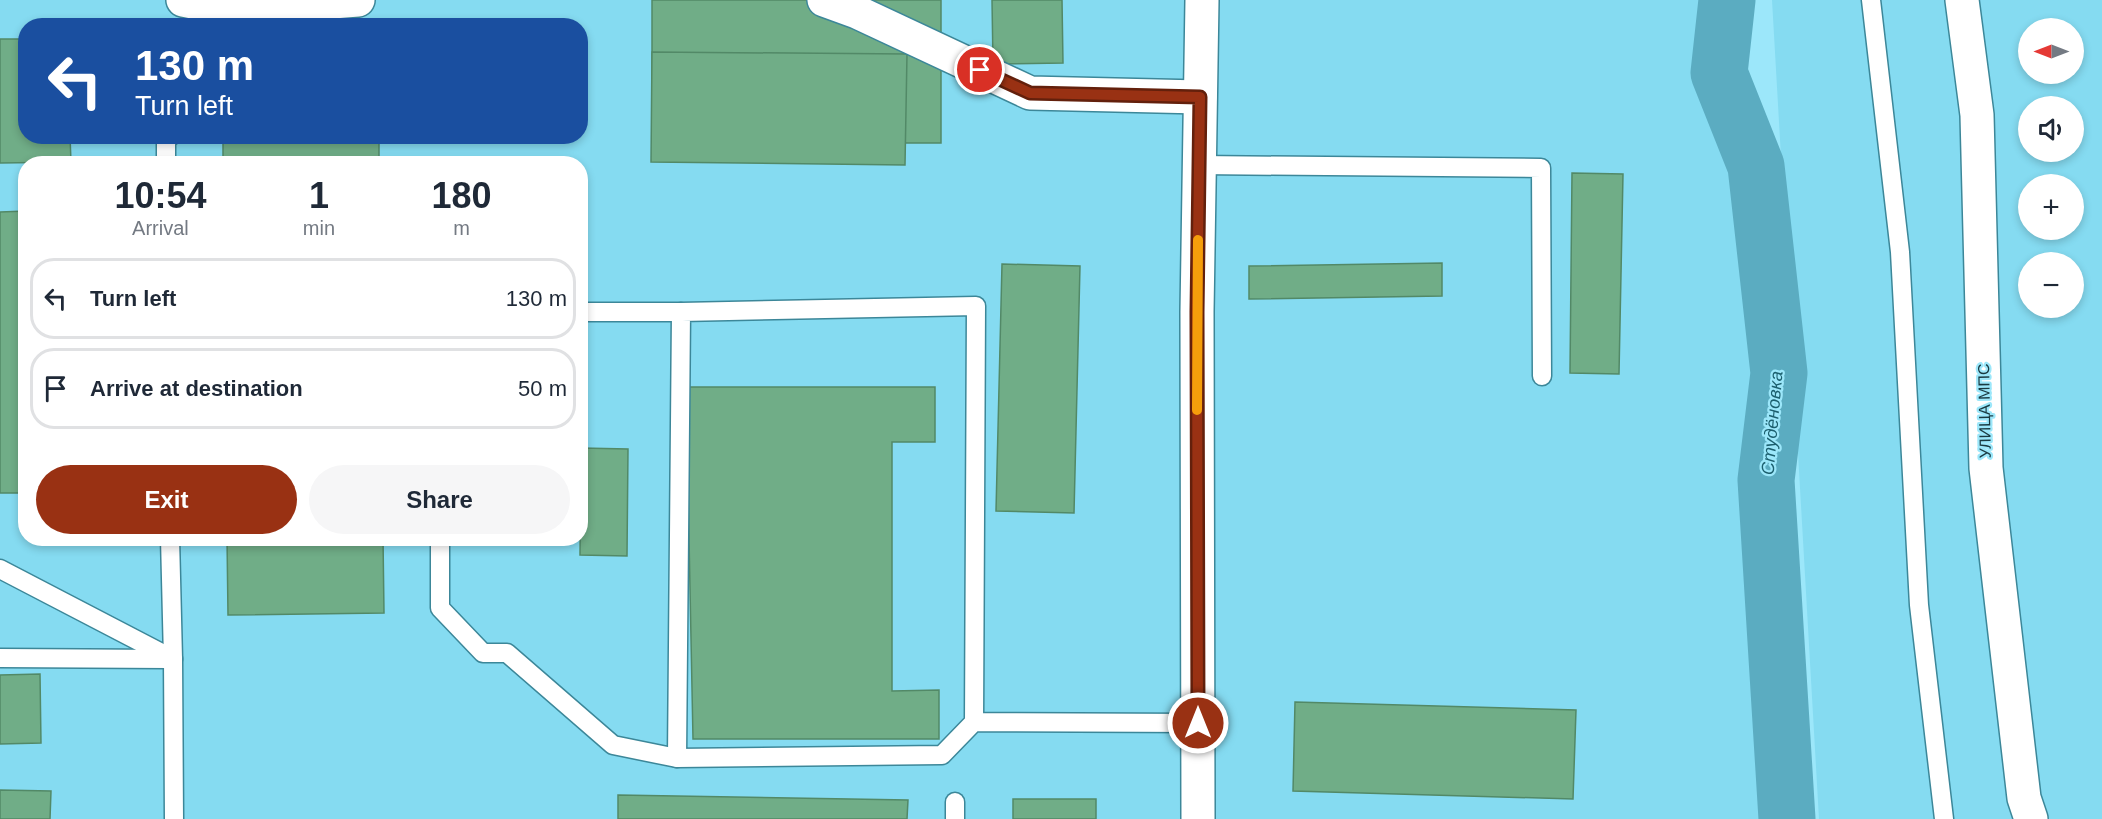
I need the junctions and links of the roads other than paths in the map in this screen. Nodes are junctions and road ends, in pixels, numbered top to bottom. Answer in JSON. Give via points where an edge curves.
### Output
{"nodes":[{"id":1,"x":183,"y":0,"type":"edge"},
{"id":2,"x":358,"y":0,"type":"edge"},
{"id":3,"x":824,"y":0,"type":"edge"},
{"id":4,"x":1202,"y":0,"type":"edge"},
{"id":5,"x":1871,"y":0,"type":"edge"},
{"id":6,"x":1962,"y":0,"type":"edge"},
{"id":7,"x":1200,"y":97,"type":"junction"},
{"id":8,"x":1199,"y":165,"type":"junction"},
{"id":9,"x":588,"y":312,"type":"edge"},
{"id":10,"x":681,"y":312,"type":"junction"},
{"id":11,"x":1542,"y":376,"type":"dead end"},
{"id":12,"x":170,"y":546,"type":"edge"},
{"id":13,"x":440,"y":546,"type":"edge"},
{"id":14,"x":0,"y":568,"type":"edge"},
{"id":15,"x":0,"y":658,"type":"edge"},
{"id":16,"x":173,"y":659,"type":"junction"},
{"id":17,"x":974,"y":722,"type":"junction"},
{"id":18,"x":1198,"y":723,"type":"junction"},
{"id":19,"x":677,"y":758,"type":"junction"},
{"id":20,"x":174,"y":819,"type":"edge"},
{"id":21,"x":1198,"y":819,"type":"edge"},
{"id":22,"x":1944,"y":819,"type":"edge"},
{"id":23,"x":2031,"y":819,"type":"edge"}],
"edges":[{"from":1,"to":2,"type":"street","via":[[232,10]]},
{"from":3,"to":7,"type":"street","via":[[1030,93]]},
{"from":4,"to":7,"type":"street"},
{"from":5,"to":22,"type":"lane","via":[[1900,252],[1919,605]]},
{"from":6,"to":23,"type":"street","name":"УЛИЦА МПС","via":[[1977,115],[1986,468],[2024,798]]},
{"from":7,"to":8,"type":"street"},
{"from":8,"to":11,"type":"lane","via":[[1540,168]]},
{"from":8,"to":18,"type":"street"},
{"from":9,"to":10,"type":"lane"},
{"from":10,"to":17,"type":"lane","via":[[976,306]]},
{"from":10,"to":19,"type":"lane"},
{"from":12,"to":16,"type":"lane"},
{"from":13,"to":19,"type":"lane","via":[[440,608],[483,653],[507,653],[613,745]]},
{"from":14,"to":16,"type":"lane"},
{"from":15,"to":16,"type":"lane"},
{"from":16,"to":20,"type":"lane"},
{"from":17,"to":18,"type":"lane"},
{"from":17,"to":19,"type":"lane","via":[[942,755]]},
{"from":18,"to":21,"type":"street"}]}
